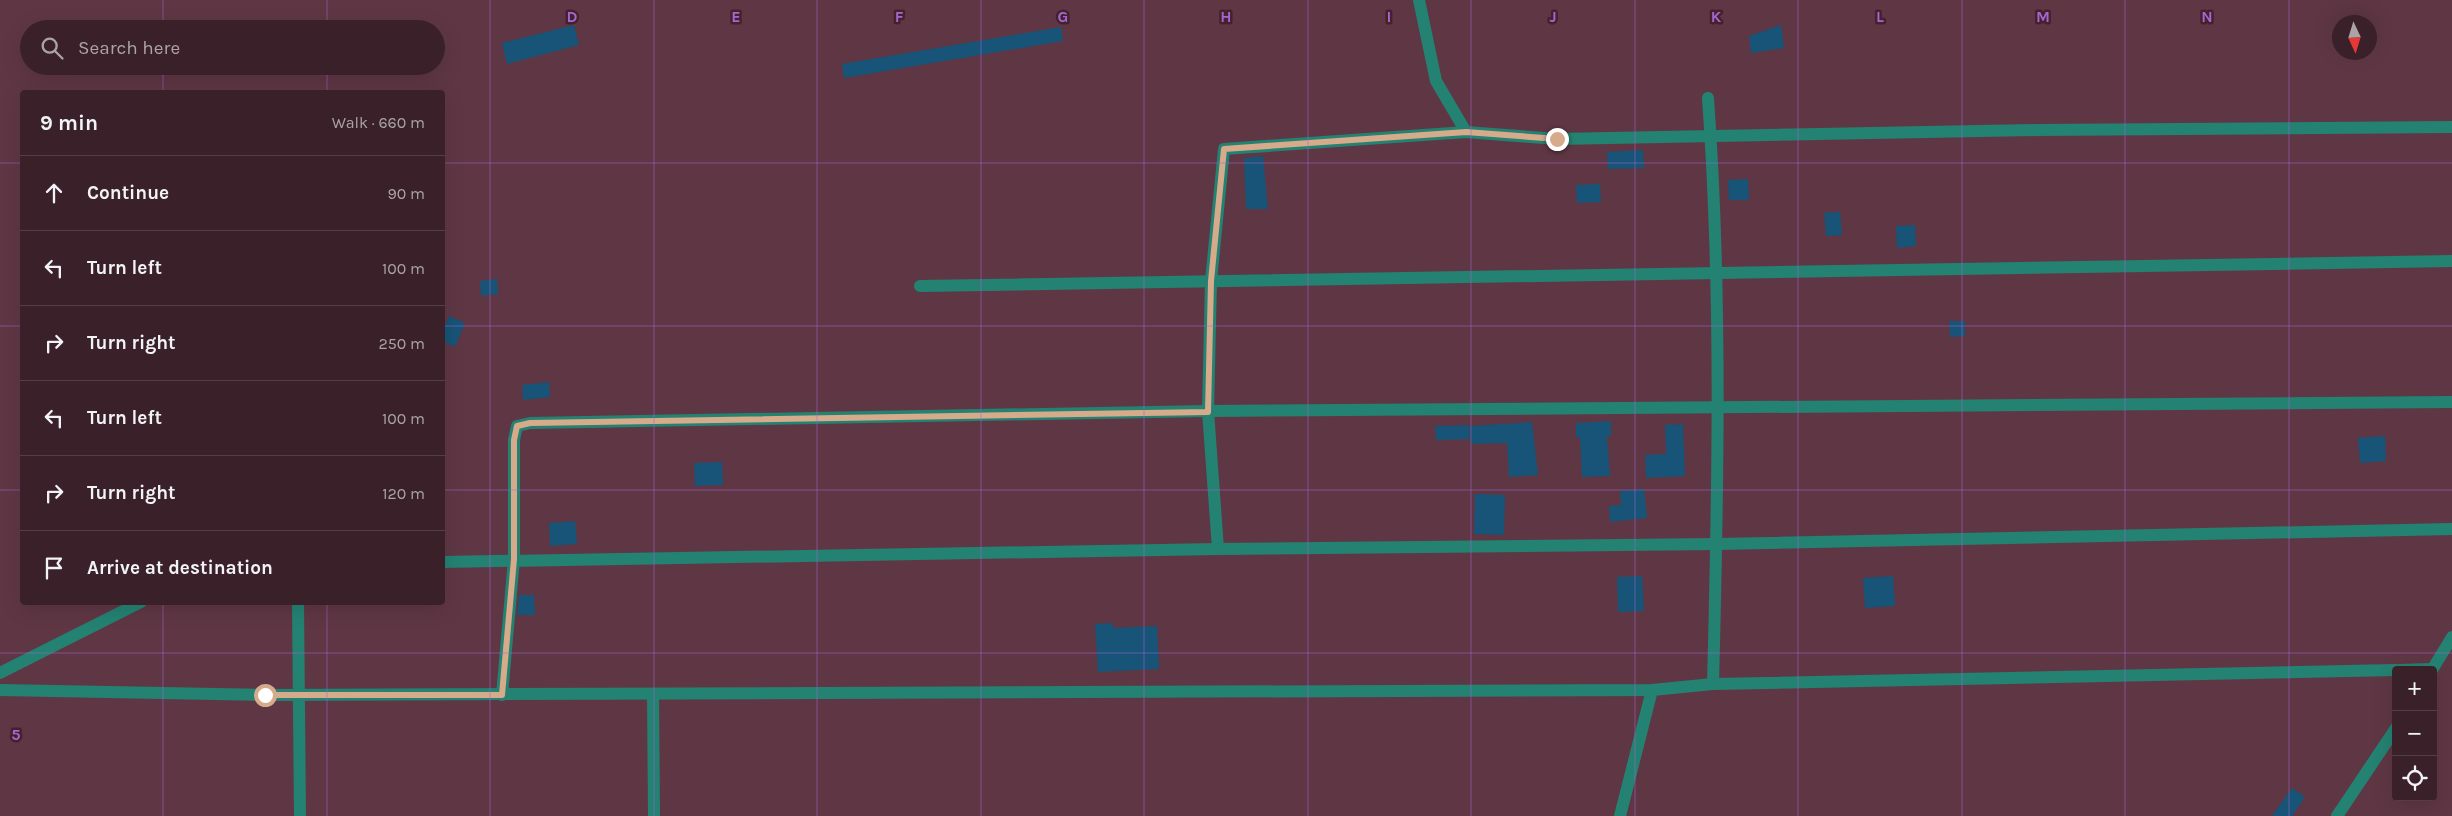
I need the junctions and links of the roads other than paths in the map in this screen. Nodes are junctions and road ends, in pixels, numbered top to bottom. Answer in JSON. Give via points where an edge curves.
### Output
{"nodes":[{"id":1,"x":1419,"y":0,"type":"edge"},
{"id":2,"x":1708,"y":98,"type":"dead end"},
{"id":3,"x":2452,"y":127,"type":"edge"},
{"id":4,"x":1466,"y":132,"type":"junction"},
{"id":5,"x":1711,"y":138,"type":"junction"},
{"id":6,"x":2452,"y":261,"type":"edge"},
{"id":7,"x":1715,"y":273,"type":"junction"},
{"id":8,"x":1211,"y":281,"type":"junction"},
{"id":9,"x":920,"y":286,"type":"dead end"},
{"id":10,"x":2452,"y":402,"type":"edge"},
{"id":11,"x":1717,"y":406,"type":"junction"},
{"id":12,"x":1208,"y":412,"type":"junction"},
{"id":13,"x":2452,"y":529,"type":"edge"},
{"id":14,"x":1717,"y":544,"type":"junction"},
{"id":15,"x":1218,"y":549,"type":"junction"},
{"id":16,"x":514,"y":559,"type":"junction"},
{"id":17,"x":445,"y":562,"type":"edge"},
{"id":18,"x":135,"y":605,"type":"edge"},
{"id":19,"x":298,"y":605,"type":"edge"},
{"id":20,"x":2452,"y":637,"type":"edge"},
{"id":21,"x":2434,"y":666,"type":"edge"},
{"id":22,"x":2392,"y":670,"type":"edge"},
{"id":23,"x":0,"y":673,"type":"edge"},
{"id":24,"x":1713,"y":684,"type":"junction"},
{"id":25,"x":0,"y":690,"type":"edge"},
{"id":26,"x":1652,"y":690,"type":"junction"},
{"id":27,"x":653,"y":694,"type":"junction"},
{"id":28,"x":299,"y":695,"type":"junction"},
{"id":29,"x":502,"y":695,"type":"junction"},
{"id":30,"x":2392,"y":734,"type":"edge"},
{"id":31,"x":300,"y":816,"type":"edge"},
{"id":32,"x":654,"y":816,"type":"edge"},
{"id":33,"x":1620,"y":816,"type":"edge"},
{"id":34,"x":2337,"y":816,"type":"edge"}],
"edges":[{"from":1,"to":4,"type":"street","via":[[1436,81]]},
{"from":2,"to":5,"type":"street"},
{"from":3,"to":5,"type":"street","via":[[2039,130]]},
{"from":4,"to":5,"type":"street","via":[[1557,139]]},
{"from":4,"to":8,"type":"street","via":[[1224,149]]},
{"from":5,"to":7,"type":"street"},
{"from":6,"to":7,"type":"street"},
{"from":7,"to":8,"type":"street"},
{"from":7,"to":11,"type":"street"},
{"from":8,"to":9,"type":"street"},
{"from":8,"to":12,"type":"street"},
{"from":10,"to":11,"type":"street"},
{"from":11,"to":12,"type":"street"},
{"from":11,"to":14,"type":"street"},
{"from":12,"to":15,"type":"street"},
{"from":12,"to":16,"type":"street","via":[[530,423],[517,426],[514,440]]},
{"from":13,"to":14,"type":"street"},
{"from":14,"to":15,"type":"street"},
{"from":14,"to":24,"type":"street"},
{"from":15,"to":16,"type":"street"},
{"from":16,"to":17,"type":"street"},
{"from":16,"to":29,"type":"street"},
{"from":18,"to":23,"type":"street"},
{"from":19,"to":28,"type":"street"},
{"from":20,"to":21,"type":"street"},
{"from":22,"to":24,"type":"street"},
{"from":24,"to":26,"type":"street"},
{"from":25,"to":28,"type":"street"},
{"from":26,"to":27,"type":"street"},
{"from":26,"to":33,"type":"street"},
{"from":27,"to":29,"type":"street"},
{"from":27,"to":32,"type":"street"},
{"from":28,"to":29,"type":"street"},
{"from":28,"to":31,"type":"street"},
{"from":30,"to":34,"type":"street"}]}
